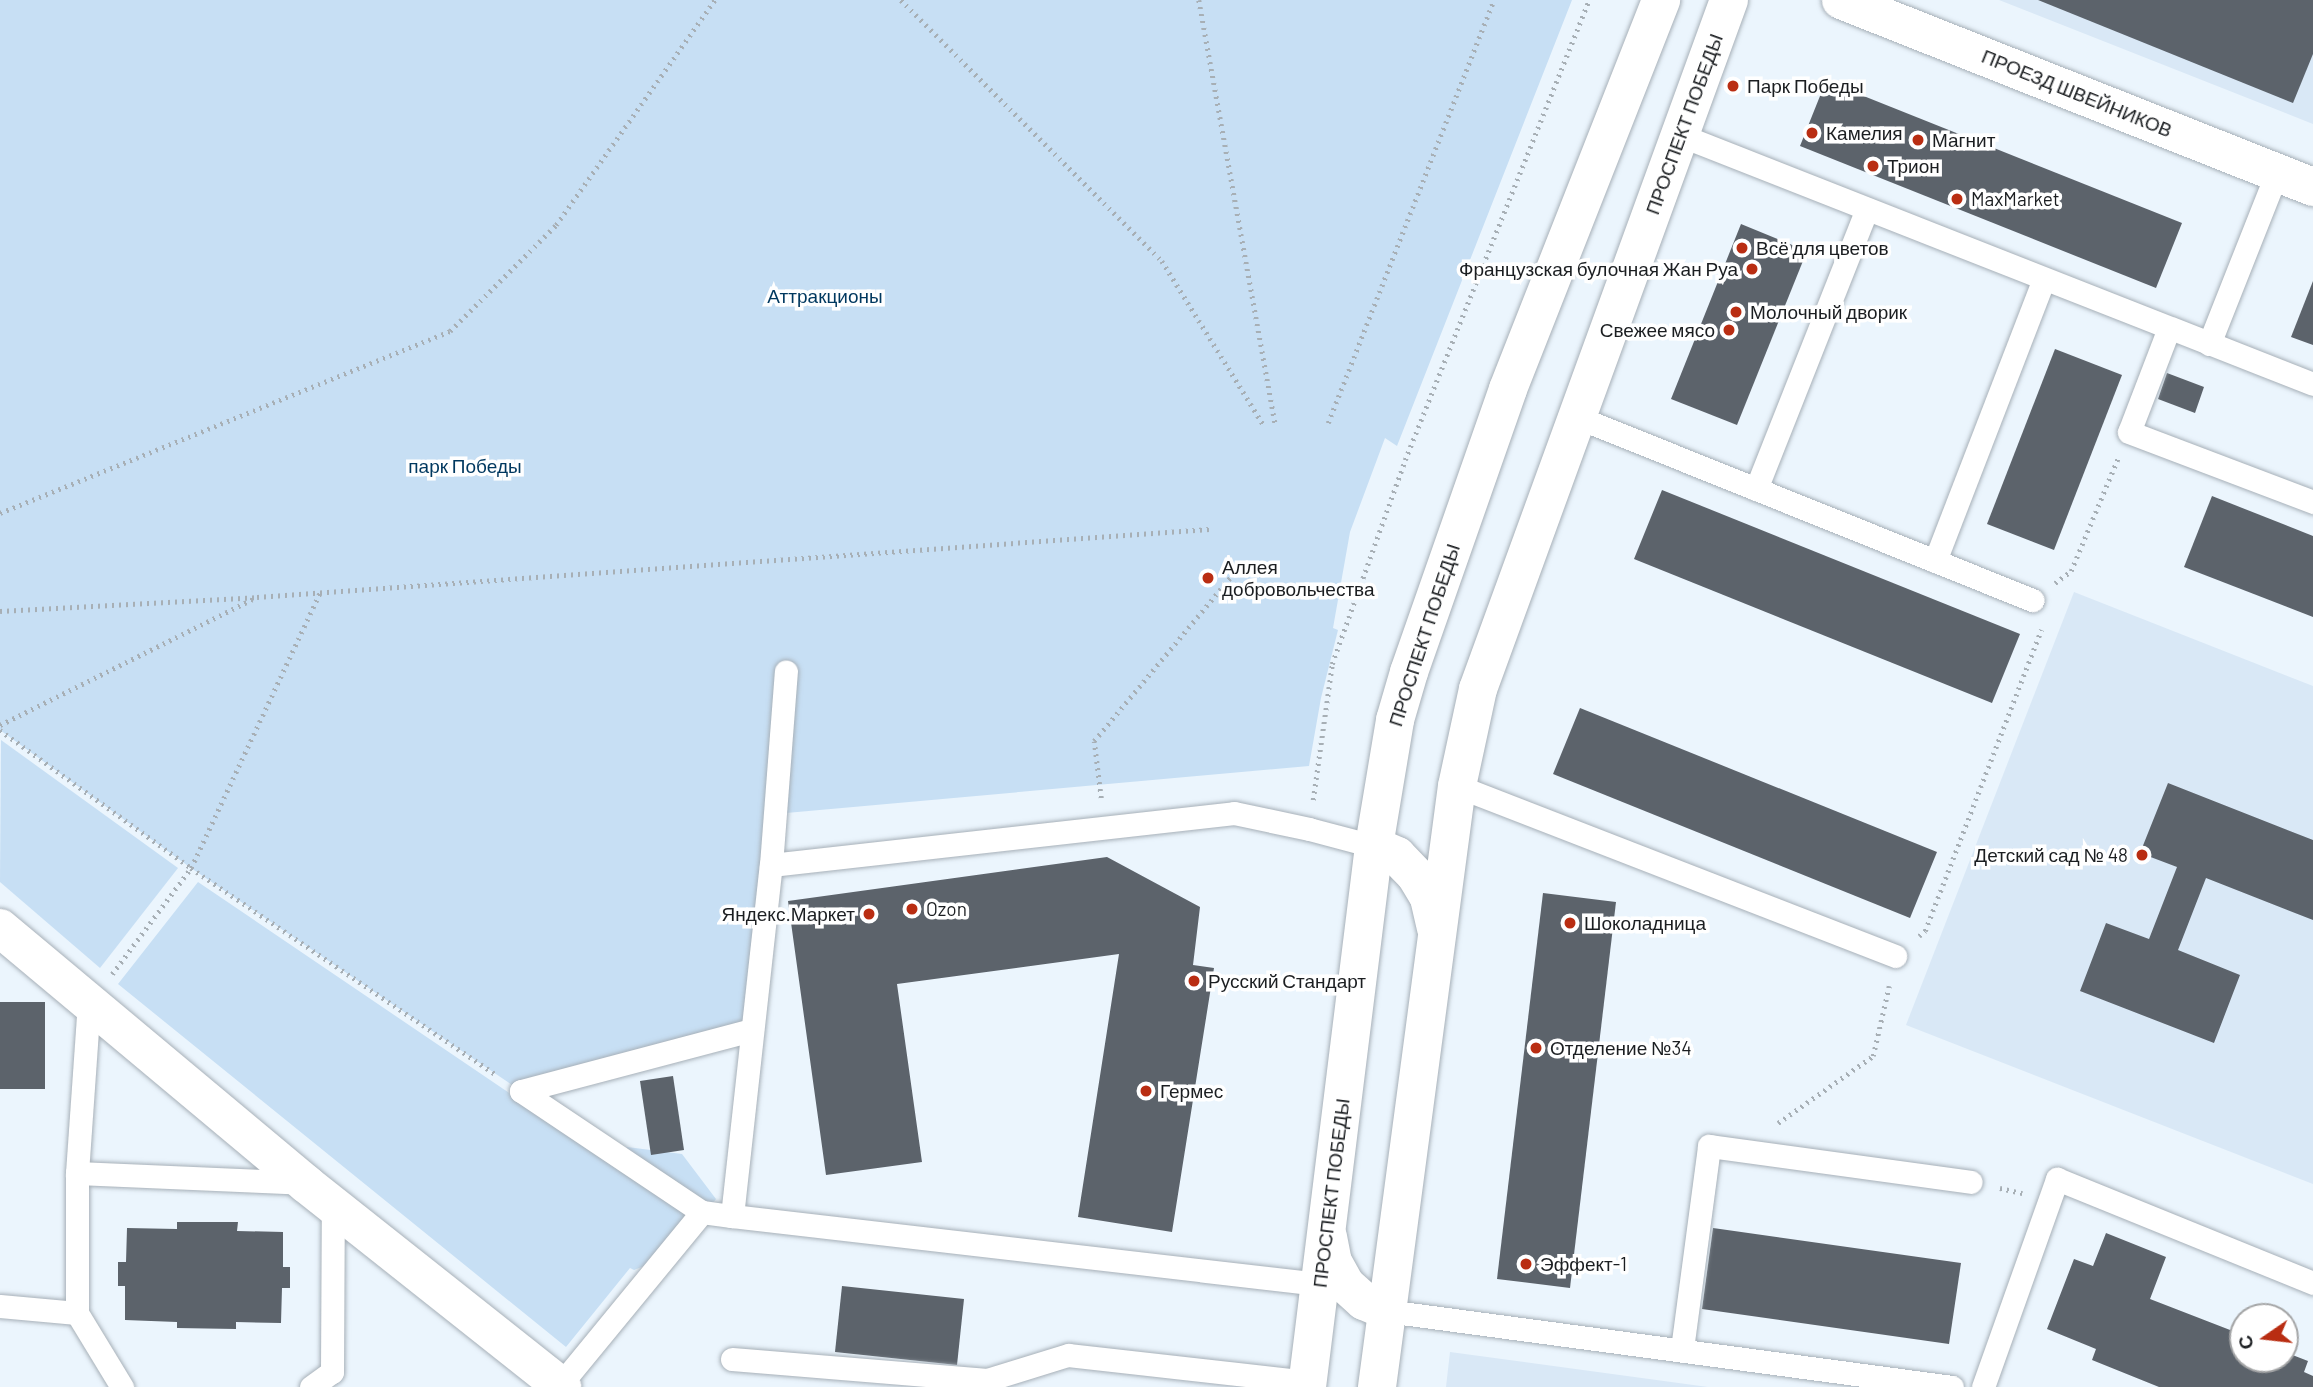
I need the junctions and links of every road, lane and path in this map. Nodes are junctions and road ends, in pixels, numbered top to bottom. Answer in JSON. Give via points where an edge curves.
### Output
{"nodes":[{"id":1,"x":715,"y":0,"type":"edge"},
{"id":2,"x":901,"y":0,"type":"edge"},
{"id":3,"x":1199,"y":0,"type":"edge"},
{"id":4,"x":1494,"y":0,"type":"edge"},
{"id":5,"x":1589,"y":0,"type":"edge"},
{"id":6,"x":1661,"y":0,"type":"edge"},
{"id":7,"x":1729,"y":0,"type":"edge"},
{"id":8,"x":1841,"y":0,"type":"edge"},
{"id":9,"x":1680,"y":135,"type":"junction"},
{"id":10,"x":2277,"y":172,"type":"junction"},
{"id":11,"x":2313,"y":187,"type":"edge"},
{"id":12,"x":1867,"y":209,"type":"junction"},
{"id":13,"x":2044,"y":279,"type":"junction"},
{"id":14,"x":2169,"y":328,"type":"junction"},
{"id":15,"x":2209,"y":344,"type":"junction"},
{"id":16,"x":2313,"y":384,"type":"edge"},
{"id":17,"x":1577,"y":417,"type":"junction"},
{"id":18,"x":1328,"y":423,"type":"dead end"},
{"id":19,"x":1275,"y":424,"type":"dead end"},
{"id":20,"x":1265,"y":427,"type":"dead end"},
{"id":21,"x":2129,"y":432,"type":"junction"},
{"id":22,"x":1756,"y":489,"type":"junction"},
{"id":23,"x":2313,"y":502,"type":"edge"},
{"id":24,"x":0,"y":513,"type":"edge"},
{"id":25,"x":1210,"y":529,"type":"dead end"},
{"id":26,"x":1935,"y":561,"type":"junction"},
{"id":27,"x":1234,"y":573,"type":"dead end"},
{"id":28,"x":320,"y":592,"type":"junction"},
{"id":29,"x":257,"y":597,"type":"junction"},
{"id":30,"x":2033,"y":600,"type":"junction"},
{"id":31,"x":0,"y":611,"type":"edge"},
{"id":32,"x":786,"y":672,"type":"dead end"},
{"id":33,"x":0,"y":728,"type":"edge"},
{"id":34,"x":1457,"y":786,"type":"junction"},
{"id":35,"x":1104,"y":828,"type":"junction"},
{"id":36,"x":1309,"y":828,"type":"junction"},
{"id":37,"x":1374,"y":846,"type":"junction"},
{"id":38,"x":771,"y":865,"type":"junction"},
{"id":39,"x":191,"y":868,"type":"junction"},
{"id":40,"x":0,"y":928,"type":"edge"},
{"id":41,"x":1437,"y":933,"type":"junction"},
{"id":42,"x":1895,"y":956,"type":"junction"},
{"id":43,"x":89,"y":1003,"type":"junction"},
{"id":44,"x":752,"y":1030,"type":"junction"},
{"id":45,"x":521,"y":1091,"type":"junction"},
{"id":46,"x":1739,"y":1150,"type":"junction"},
{"id":47,"x":77,"y":1173,"type":"junction"},
{"id":48,"x":1971,"y":1182,"type":"joint"},
{"id":49,"x":320,"y":1194,"type":"junction"},
{"id":50,"x":2050,"y":1200,"type":"junction"},
{"id":51,"x":702,"y":1212,"type":"junction"},
{"id":52,"x":732,"y":1216,"type":"junction"},
{"id":53,"x":1326,"y":1228,"type":"junction"},
{"id":54,"x":2313,"y":1283,"type":"edge"},
{"id":55,"x":1319,"y":1284,"type":"junction"},
{"id":56,"x":0,"y":1307,"type":"edge"},
{"id":57,"x":1387,"y":1311,"type":"junction"},
{"id":58,"x":77,"y":1313,"type":"junction"},
{"id":59,"x":1682,"y":1349,"type":"junction"},
{"id":60,"x":732,"y":1359,"type":"dead end"},
{"id":61,"x":1307,"y":1384,"type":"edge"},
{"id":62,"x":561,"y":1386,"type":"edge"},
{"id":63,"x":1946,"y":1386,"type":"edge"},
{"id":64,"x":122,"y":1387,"type":"edge"},
{"id":65,"x":311,"y":1387,"type":"edge"},
{"id":66,"x":1377,"y":1387,"type":"edge"},
{"id":67,"x":1983,"y":1387,"type":"edge"}],
"edges":[{"from":1,"to":24,"type":"path","via":[[556,225],[450,331]]},
{"from":2,"to":20,"type":"path","via":[[1163,261]]},
{"from":3,"to":19,"type":"path"},
{"from":4,"to":18,"type":"path"},
{"from":5,"to":36,"type":"path","via":[[1405,460],[1332,664]]},
{"from":6,"to":37,"type":"main road","name":"ПРОСПЕКТ ПОБЕДЫ","via":[[1508,389],[1409,672],[1385,769]]},
{"from":7,"to":9,"type":"main road","name":"ПРОСПЕКТ ПОБЕДЫ"},
{"from":8,"to":10,"type":"main road","name":"ПРОЕЗД ШВЕЙНИКОВ"},
{"from":9,"to":12,"type":"lane"},
{"from":9,"to":17,"type":"main road","name":"ПРОСПЕКТ ПОБЕДЫ"},
{"from":10,"to":11,"type":"main road","name":"ПРОЕЗД ШВЕЙНИКОВ"},
{"from":10,"to":15,"type":"lane"},
{"from":12,"to":13,"type":"lane"},
{"from":12,"to":22,"type":"lane"},
{"from":13,"to":14,"type":"lane"},
{"from":13,"to":26,"type":"lane"},
{"from":14,"to":15,"type":"lane"},
{"from":14,"to":21,"type":"lane"},
{"from":15,"to":16,"type":"lane"},
{"from":17,"to":22,"type":"lane"},
{"from":17,"to":34,"type":"main road","name":"ПРОСПЕКТ ПОБЕДЫ","via":[[1478,689]]},
{"from":21,"to":23,"type":"lane"},
{"from":21,"to":30,"type":"path","via":[[2071,571]]},
{"from":22,"to":26,"type":"lane"},
{"from":25,"to":28,"type":"path"},
{"from":26,"to":30,"type":"lane"},
{"from":27,"to":35,"type":"path","via":[[1094,741]]},
{"from":28,"to":29,"type":"path"},
{"from":28,"to":39,"type":"path"},
{"from":29,"to":31,"type":"path"},
{"from":29,"to":33,"type":"path"},
{"from":30,"to":42,"type":"path","via":[[2043,623],[1980,791],[1925,931]]},
{"from":32,"to":38,"type":"lane"},
{"from":33,"to":39,"type":"path"},
{"from":34,"to":41,"type":"main road","name":"ПРОСПЕКТ ПОБЕДЫ"},
{"from":34,"to":42,"type":"lane"},
{"from":35,"to":36,"type":"lane","via":[[1234,813]]},
{"from":35,"to":38,"type":"lane"},
{"from":36,"to":37,"type":"lane"},
{"from":37,"to":41,"type":"main road","via":[[1397,856],[1416,876],[1429,898]]},
{"from":37,"to":53,"type":"main road","name":"ПРОСПЕКТ ПОБЕДЫ"},
{"from":38,"to":44,"type":"lane"},
{"from":39,"to":43,"type":"path"},
{"from":39,"to":45,"type":"path"},
{"from":40,"to":43,"type":"main road"},
{"from":41,"to":57,"type":"main road","name":"ПРОСПЕКТ ПОБЕДЫ"},
{"from":42,"to":46,"type":"path","via":[[1873,1056]]},
{"from":43,"to":47,"type":"lane"},
{"from":43,"to":49,"type":"main road"},
{"from":44,"to":45,"type":"lane"},
{"from":44,"to":52,"type":"lane"},
{"from":45,"to":51,"type":"lane"},
{"from":46,"to":48,"type":"lane"},
{"from":46,"to":59,"type":"lane","via":[[1709,1146]]},
{"from":47,"to":49,"type":"lane"},
{"from":47,"to":58,"type":"lane"},
{"from":48,"to":50,"type":"path"},
{"from":49,"to":62,"type":"main road"},
{"from":49,"to":65,"type":"lane","via":[[332,1372]]},
{"from":50,"to":54,"type":"lane","via":[[2057,1180]]},
{"from":50,"to":67,"type":"lane"},
{"from":51,"to":52,"type":"lane"},
{"from":51,"to":62,"type":"lane"},
{"from":52,"to":55,"type":"lane"},
{"from":53,"to":55,"type":"main road","name":"ПРОСПЕКТ ПОБЕДЫ"},
{"from":53,"to":57,"type":"main road","via":[[1333,1262],[1346,1285],[1364,1301]]},
{"from":55,"to":61,"type":"main road","name":"ПРОСПЕКТ ПОБЕДЫ"},
{"from":56,"to":58,"type":"lane"},
{"from":57,"to":59,"type":"lane"},
{"from":57,"to":66,"type":"main road","name":"ПРОСПЕКТ ПОБЕДЫ"},
{"from":58,"to":64,"type":"lane"},
{"from":59,"to":63,"type":"lane"},
{"from":60,"to":61,"type":"lane","via":[[987,1380],[1068,1355]]}]}
